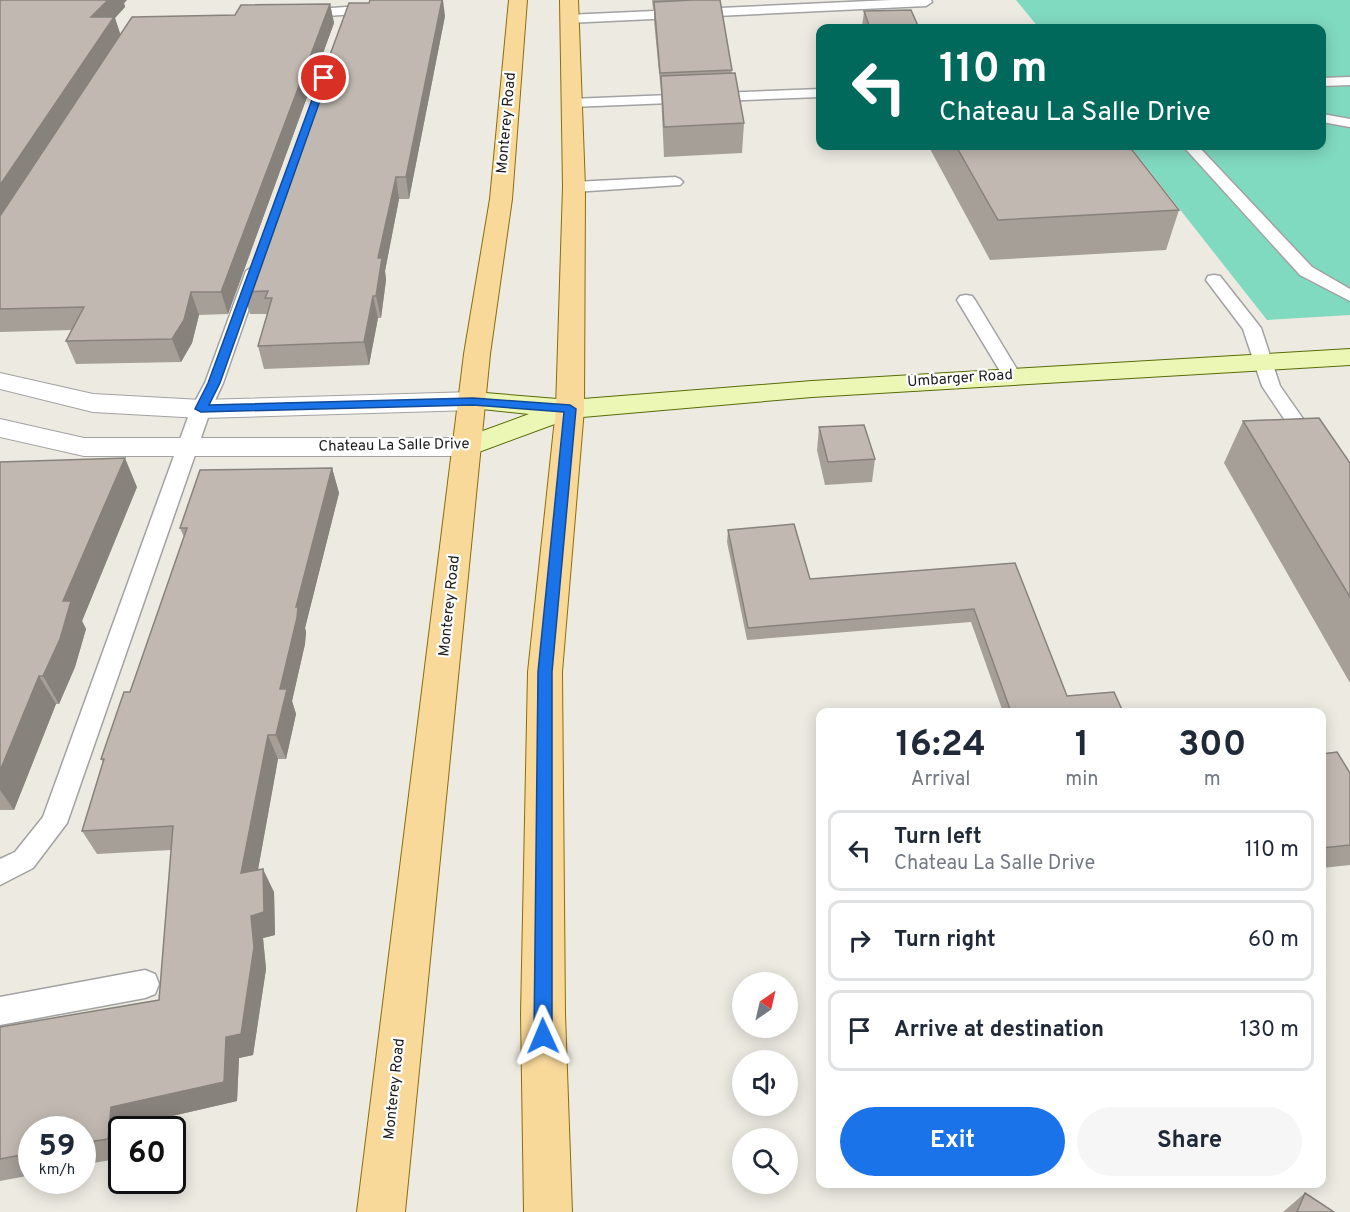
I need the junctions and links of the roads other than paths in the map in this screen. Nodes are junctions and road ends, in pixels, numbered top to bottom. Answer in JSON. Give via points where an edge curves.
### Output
{"nodes":[{"id":1,"x":518,"y":0,"type":"edge"},
{"id":2,"x":925,"y":1,"type":"edge"},
{"id":3,"x":391,"y":7,"type":"edge"},
{"id":4,"x":568,"y":9,"type":"edge"},
{"id":5,"x":288,"y":14,"type":"edge"},
{"id":6,"x":1350,"y":81,"type":"edge"},
{"id":7,"x":1326,"y":82,"type":"edge"},
{"id":8,"x":816,"y":93,"type":"edge"},
{"id":9,"x":571,"y":103,"type":"junction"},
{"id":10,"x":1326,"y":119,"type":"edge"},
{"id":11,"x":1350,"y":123,"type":"edge"},
{"id":12,"x":1195,"y":150,"type":"edge"},
{"id":13,"x":675,"y":182,"type":"dead end"},
{"id":14,"x":574,"y":187,"type":"junction"},
{"id":15,"x":258,"y":260,"type":"edge"},
{"id":16,"x":1215,"y":280,"type":"dead end"},
{"id":17,"x":1350,"y":296,"type":"edge"},
{"id":18,"x":966,"y":300,"type":"dead end"},
{"id":19,"x":1350,"y":357,"type":"edge"},
{"id":20,"x":1263,"y":363,"type":"junction"},
{"id":21,"x":1012,"y":376,"type":"junction"},
{"id":22,"x":0,"y":381,"type":"edge"},
{"id":23,"x":473,"y":401,"type":"junction"},
{"id":24,"x":201,"y":409,"type":"junction"},
{"id":25,"x":570,"y":409,"type":"junction"},
{"id":26,"x":0,"y":428,"type":"edge"},
{"id":27,"x":468,"y":447,"type":"junction"},
{"id":28,"x":189,"y":448,"type":"junction"},
{"id":29,"x":1324,"y":461,"type":"edge"},
{"id":30,"x":0,"y":873,"type":"edge"},
{"id":31,"x":145,"y":984,"type":"dead end"},
{"id":32,"x":0,"y":1011,"type":"edge"},
{"id":33,"x":381,"y":1212,"type":"edge"},
{"id":34,"x":548,"y":1212,"type":"edge"}],
"edges":[{"from":1,"to":23,"type":"main road","name":"Monterey Road","via":[[501,199]]},
{"from":2,"to":4,"type":"lane"},
{"from":3,"to":5,"type":"lane","via":[[345,18]]},
{"from":4,"to":9,"type":"main road"},
{"from":6,"to":7,"type":"lane"},
{"from":8,"to":9,"type":"lane"},
{"from":9,"to":14,"type":"main road"},
{"from":10,"to":11,"type":"lane"},
{"from":12,"to":17,"type":"lane","via":[[1306,271]]},
{"from":13,"to":14,"type":"lane"},
{"from":14,"to":25,"type":"main road"},
{"from":15,"to":24,"type":"lane"},
{"from":16,"to":20,"type":"lane","via":[[1252,328]]},
{"from":18,"to":21,"type":"lane"},
{"from":19,"to":20,"type":"street","name":"Umbarger Road"},
{"from":20,"to":21,"type":"street","name":"Umbarger Road"},
{"from":20,"to":29,"type":"lane","via":[[1271,386]]},
{"from":21,"to":25,"type":"street","name":"Umbarger Road"},
{"from":22,"to":24,"type":"street","via":[[93,403]]},
{"from":23,"to":24,"type":"street"},
{"from":23,"to":25,"type":"street"},
{"from":23,"to":27,"type":"main road","name":"Monterey Road"},
{"from":24,"to":28,"type":"lane"},
{"from":25,"to":27,"type":"street","name":"Chateau La Salle Drive"},
{"from":25,"to":34,"type":"main road","via":[[545,672],[543,1014]]},
{"from":26,"to":28,"type":"street","name":"Chateau La Salle Drive","via":[[84,447]]},
{"from":27,"to":28,"type":"street","name":"Chateau La Salle Drive"},
{"from":27,"to":33,"type":"main road","name":"Monterey Road"},
{"from":28,"to":30,"type":"lane","via":[[54,823],[24,860]]},
{"from":31,"to":32,"type":"lane"}]}
